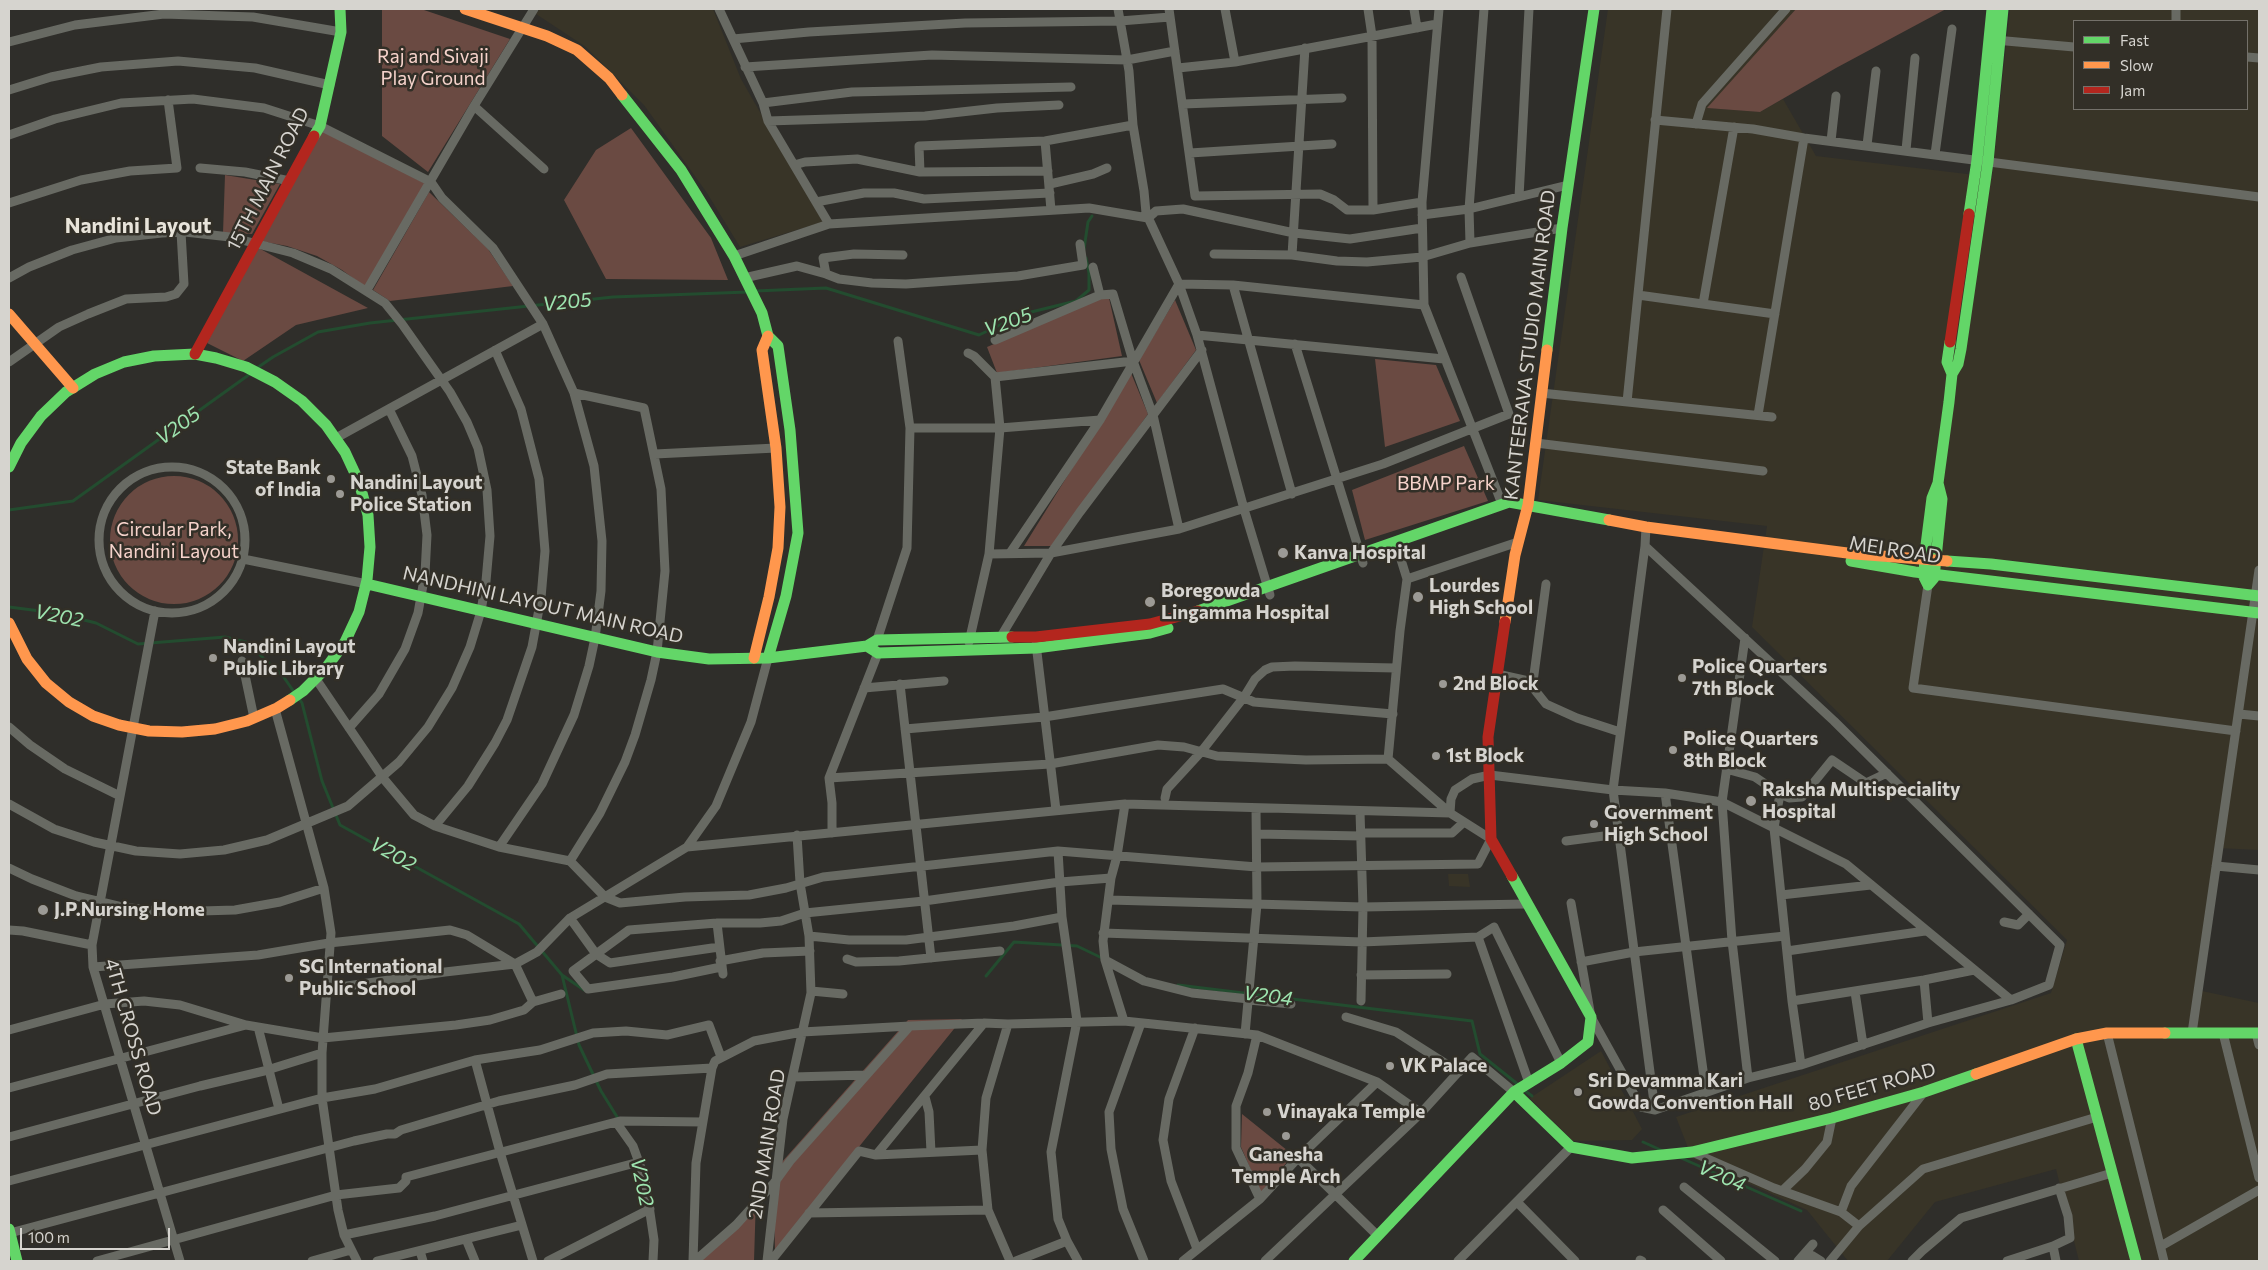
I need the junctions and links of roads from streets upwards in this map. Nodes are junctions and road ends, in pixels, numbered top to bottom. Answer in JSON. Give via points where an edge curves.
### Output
{"nodes":[{"id":1,"x":340,"y":9,"type":"edge"},
{"id":2,"x":465,"y":9,"type":"edge"},
{"id":3,"x":534,"y":9,"type":"edge"},
{"id":4,"x":720,"y":9,"type":"edge"},
{"id":5,"x":1118,"y":9,"type":"edge"},
{"id":6,"x":1225,"y":9,"type":"edge"},
{"id":7,"x":1368,"y":9,"type":"edge"},
{"id":8,"x":1414,"y":9,"type":"edge"},
{"id":9,"x":1439,"y":9,"type":"edge"},
{"id":10,"x":1484,"y":9,"type":"edge"},
{"id":11,"x":1529,"y":9,"type":"edge"},
{"id":12,"x":1594,"y":9,"type":"edge"},
{"id":13,"x":1667,"y":9,"type":"edge"},
{"id":14,"x":1786,"y":9,"type":"edge"},
{"id":15,"x":1992,"y":9,"type":"edge"},
{"id":16,"x":2003,"y":9,"type":"edge"},
{"id":17,"x":1170,"y":13,"type":"edge"},
{"id":18,"x":1120,"y":21,"type":"junction"},
{"id":19,"x":1437,"y":24,"type":"junction"},
{"id":20,"x":521,"y":28,"type":"junction"},
{"id":21,"x":1417,"y":28,"type":"junction"},
{"id":22,"x":1952,"y":29,"type":"dead end"},
{"id":23,"x":340,"y":32,"type":"junction"},
{"id":24,"x":1372,"y":36,"type":"junction"},
{"id":25,"x":734,"y":39,"type":"junction"},
{"id":26,"x":1996,"y":41,"type":"junction"},
{"id":27,"x":9,"y":42,"type":"edge"},
{"id":28,"x":2073,"y":47,"type":"edge"},
{"id":29,"x":1305,"y":48,"type":"junction"},
{"id":30,"x":1175,"y":51,"type":"junction"},
{"id":31,"x":1915,"y":58,"type":"dead end"},
{"id":32,"x":1127,"y":60,"type":"junction"},
{"id":33,"x":1235,"y":62,"type":"junction"},
{"id":34,"x":745,"y":67,"type":"junction"},
{"id":35,"x":1178,"y":68,"type":"junction"},
{"id":36,"x":1876,"y":71,"type":"dead end"},
{"id":37,"x":330,"y":85,"type":"junction"},
{"id":38,"x":1070,"y":87,"type":"dead end"},
{"id":39,"x":9,"y":90,"type":"edge"},
{"id":40,"x":1836,"y":96,"type":"dead end"},
{"id":41,"x":1303,"y":98,"type":"junction"},
{"id":42,"x":1342,"y":98,"type":"dead end"},
{"id":43,"x":168,"y":100,"type":"junction"},
{"id":44,"x":763,"y":102,"type":"junction"},
{"id":45,"x":1183,"y":104,"type":"junction"},
{"id":46,"x":1059,"y":105,"type":"dead end"},
{"id":47,"x":474,"y":106,"type":"junction"},
{"id":48,"x":1655,"y":120,"type":"junction"},
{"id":49,"x":768,"y":121,"type":"junction"},
{"id":50,"x":1696,"y":124,"type":"junction"},
{"id":51,"x":1133,"y":125,"type":"junction"},
{"id":52,"x":320,"y":126,"type":"junction"},
{"id":53,"x":1734,"y":128,"type":"junction"},
{"id":54,"x":9,"y":135,"type":"edge"},
{"id":55,"x":1804,"y":138,"type":"junction"},
{"id":56,"x":1045,"y":141,"type":"junction"},
{"id":57,"x":1832,"y":141,"type":"junction"},
{"id":58,"x":1332,"y":144,"type":"dead end"},
{"id":59,"x":1300,"y":145,"type":"junction"},
{"id":60,"x":1867,"y":145,"type":"junction"},
{"id":61,"x":1906,"y":150,"type":"junction"},
{"id":62,"x":1190,"y":153,"type":"junction"},
{"id":63,"x":1935,"y":154,"type":"junction"},
{"id":64,"x":1982,"y":161,"type":"junction"},
{"id":65,"x":794,"y":165,"type":"junction"},
{"id":66,"x":200,"y":168,"type":"dead end"},
{"id":67,"x":1107,"y":168,"type":"dead end"},
{"id":68,"x":544,"y":169,"type":"dead end"},
{"id":69,"x":1048,"y":171,"type":"junction"},
{"id":70,"x":920,"y":172,"type":"junction"},
{"id":71,"x":290,"y":181,"type":"junction"},
{"id":72,"x":431,"y":182,"type":"junction"},
{"id":73,"x":1568,"y":185,"type":"junction"},
{"id":74,"x":1050,"y":188,"type":"junction"},
{"id":75,"x":1519,"y":193,"type":"junction"},
{"id":76,"x":1297,"y":194,"type":"junction"},
{"id":77,"x":2259,"y":196,"type":"edge"},
{"id":78,"x":816,"y":202,"type":"junction"},
{"id":79,"x":1422,"y":202,"type":"junction"},
{"id":80,"x":9,"y":204,"type":"edge"},
{"id":81,"x":1469,"y":209,"type":"junction"},
{"id":82,"x":1051,"y":210,"type":"junction"},
{"id":83,"x":1373,"y":210,"type":"junction"},
{"id":84,"x":1147,"y":215,"type":"junction"},
{"id":85,"x":1422,"y":216,"type":"junction"},
{"id":86,"x":1967,"y":218,"type":"junction"},
{"id":87,"x":1979,"y":220,"type":"junction"},
{"id":88,"x":829,"y":224,"type":"junction"},
{"id":89,"x":1422,"y":228,"type":"junction"},
{"id":90,"x":1562,"y":228,"type":"junction"},
{"id":91,"x":181,"y":232,"type":"junction"},
{"id":92,"x":1294,"y":232,"type":"junction"},
{"id":93,"x":256,"y":243,"type":"junction"},
{"id":94,"x":1470,"y":243,"type":"junction"},
{"id":95,"x":1080,"y":244,"type":"dead end"},
{"id":96,"x":1214,"y":254,"type":"dead end"},
{"id":97,"x":903,"y":255,"type":"dead end"},
{"id":98,"x":1292,"y":255,"type":"junction"},
{"id":99,"x":734,"y":256,"type":"junction"},
{"id":100,"x":1422,"y":257,"type":"junction"},
{"id":101,"x":1093,"y":267,"type":"dead end"},
{"id":102,"x":826,"y":274,"type":"junction"},
{"id":103,"x":1461,"y":277,"type":"dead end"},
{"id":104,"x":9,"y":278,"type":"edge"},
{"id":105,"x":1179,"y":284,"type":"junction"},
{"id":106,"x":1233,"y":285,"type":"junction"},
{"id":107,"x":749,"y":287,"type":"junction"},
{"id":108,"x":368,"y":290,"type":"junction"},
{"id":109,"x":1100,"y":295,"type":"junction"},
{"id":110,"x":1638,"y":295,"type":"junction"},
{"id":111,"x":1703,"y":304,"type":"junction"},
{"id":112,"x":1424,"y":305,"type":"junction"},
{"id":113,"x":9,"y":314,"type":"edge"},
{"id":114,"x":1774,"y":314,"type":"junction"},
{"id":115,"x":543,"y":324,"type":"junction"},
{"id":116,"x":1197,"y":335,"type":"junction"},
{"id":117,"x":768,"y":336,"type":"junction"},
{"id":118,"x":995,"y":340,"type":"dead end"},
{"id":119,"x":1249,"y":340,"type":"junction"},
{"id":120,"x":898,"y":341,"type":"dead end"},
{"id":121,"x":34,"y":343,"type":"junction"},
{"id":122,"x":1295,"y":344,"type":"junction"},
{"id":123,"x":495,"y":350,"type":"junction"},
{"id":124,"x":1202,"y":350,"type":"junction"},
{"id":125,"x":968,"y":353,"type":"dead end"},
{"id":126,"x":195,"y":354,"type":"junction"},
{"id":127,"x":1444,"y":359,"type":"junction"},
{"id":128,"x":1133,"y":361,"type":"junction"},
{"id":129,"x":9,"y":362,"type":"edge"},
{"id":130,"x":1952,"y":374,"type":"junction"},
{"id":131,"x":995,"y":378,"type":"junction"},
{"id":132,"x":442,"y":380,"type":"junction"},
{"id":133,"x":73,"y":388,"type":"junction"},
{"id":134,"x":574,"y":393,"type":"junction"},
{"id":135,"x":1542,"y":393,"type":"junction"},
{"id":136,"x":1627,"y":402,"type":"junction"},
{"id":137,"x":389,"y":409,"type":"junction"},
{"id":138,"x":1152,"y":414,"type":"junction"},
{"id":139,"x":1758,"y":416,"type":"junction"},
{"id":140,"x":1772,"y":417,"type":"dead end"},
{"id":141,"x":1100,"y":420,"type":"junction"},
{"id":142,"x":910,"y":428,"type":"junction"},
{"id":143,"x":1000,"y":428,"type":"junction"},
{"id":144,"x":1472,"y":429,"type":"junction"},
{"id":145,"x":336,"y":438,"type":"junction"},
{"id":146,"x":1536,"y":443,"type":"junction"},
{"id":147,"x":776,"y":448,"type":"junction"},
{"id":148,"x":655,"y":454,"type":"junction"},
{"id":149,"x":9,"y":467,"type":"edge"},
{"id":150,"x":1763,"y":471,"type":"dead end"},
{"id":151,"x":1338,"y":478,"type":"junction"},
{"id":152,"x":1292,"y":494,"type":"junction"},
{"id":153,"x":1502,"y":504,"type":"junction"},
{"id":154,"x":1244,"y":509,"type":"junction"},
{"id":155,"x":1527,"y":509,"type":"junction"},
{"id":156,"x":1179,"y":529,"type":"junction"},
{"id":157,"x":1646,"y":536,"type":"junction"},
{"id":158,"x":1518,"y":542,"type":"junction"},
{"id":159,"x":1398,"y":550,"type":"junction"},
{"id":160,"x":1010,"y":553,"type":"junction"},
{"id":161,"x":989,"y":554,"type":"junction"},
{"id":162,"x":1051,"y":554,"type":"junction"},
{"id":163,"x":243,"y":559,"type":"junction"},
{"id":164,"x":1362,"y":559,"type":"junction"},
{"id":165,"x":1930,"y":560,"type":"junction"},
{"id":166,"x":2259,"y":570,"type":"edge"},
{"id":167,"x":1929,"y":574,"type":"junction"},
{"id":168,"x":1407,"y":579,"type":"junction"},
{"id":169,"x":366,"y":584,"type":"junction"},
{"id":170,"x":1546,"y":584,"type":"dead end"},
{"id":171,"x":1928,"y":585,"type":"joint"},
{"id":172,"x":1269,"y":592,"type":"junction"},
{"id":173,"x":2257,"y":596,"type":"edge"},
{"id":174,"x":422,"y":597,"type":"junction"},
{"id":175,"x":481,"y":610,"type":"junction"},
{"id":176,"x":155,"y":611,"type":"junction"},
{"id":177,"x":2256,"y":613,"type":"edge"},
{"id":178,"x":9,"y":623,"type":"edge"},
{"id":179,"x":537,"y":624,"type":"junction"},
{"id":180,"x":595,"y":638,"type":"junction"},
{"id":181,"x":1000,"y":638,"type":"junction"},
{"id":182,"x":1745,"y":638,"type":"junction"},
{"id":183,"x":1036,"y":642,"type":"junction"},
{"id":184,"x":872,"y":643,"type":"junction"},
{"id":185,"x":968,"y":644,"type":"junction"},
{"id":186,"x":657,"y":652,"type":"junction"},
{"id":187,"x":878,"y":653,"type":"junction"},
{"id":188,"x":754,"y":658,"type":"junction"},
{"id":189,"x":768,"y":658,"type":"junction"},
{"id":190,"x":242,"y":661,"type":"dead end"},
{"id":191,"x":1396,"y":668,"type":"junction"},
{"id":192,"x":1497,"y":674,"type":"junction"},
{"id":193,"x":316,"y":679,"type":"junction"},
{"id":194,"x":944,"y":681,"type":"dead end"},
{"id":195,"x":1533,"y":682,"type":"junction"},
{"id":196,"x":900,"y":684,"type":"junction"},
{"id":197,"x":864,"y":688,"type":"junction"},
{"id":198,"x":1244,"y":697,"type":"junction"},
{"id":199,"x":275,"y":709,"type":"junction"},
{"id":200,"x":1392,"y":714,"type":"junction"},
{"id":201,"x":2239,"y":714,"type":"junction"},
{"id":202,"x":2259,"y":716,"type":"edge"},
{"id":203,"x":1044,"y":717,"type":"junction"},
{"id":204,"x":254,"y":718,"type":"junction"},
{"id":205,"x":9,"y":727,"type":"edge"},
{"id":206,"x":133,"y":728,"type":"junction"},
{"id":207,"x":349,"y":728,"type":"junction"},
{"id":208,"x":905,"y":729,"type":"junction"},
{"id":209,"x":2236,"y":731,"type":"junction"},
{"id":210,"x":1620,"y":732,"type":"junction"},
{"id":211,"x":1201,"y":752,"type":"junction"},
{"id":212,"x":1388,"y":759,"type":"junction"},
{"id":213,"x":1050,"y":764,"type":"junction"},
{"id":214,"x":1726,"y":769,"type":"junction"},
{"id":215,"x":910,"y":772,"type":"junction"},
{"id":216,"x":1887,"y":773,"type":"junction"},
{"id":217,"x":1490,"y":775,"type":"junction"},
{"id":218,"x":383,"y":778,"type":"junction"},
{"id":219,"x":829,"y":778,"type":"junction"},
{"id":220,"x":1613,"y":790,"type":"junction"},
{"id":221,"x":1665,"y":793,"type":"junction"},
{"id":222,"x":1780,"y":794,"type":"junction"},
{"id":223,"x":120,"y":796,"type":"junction"},
{"id":224,"x":1165,"y":798,"type":"dead end"},
{"id":225,"x":1722,"y":802,"type":"junction"},
{"id":226,"x":9,"y":804,"type":"edge"},
{"id":227,"x":1125,"y":804,"type":"junction"},
{"id":228,"x":1256,"y":808,"type":"junction"},
{"id":229,"x":1056,"y":810,"type":"junction"},
{"id":230,"x":1360,"y":812,"type":"junction"},
{"id":231,"x":1450,"y":813,"type":"junction"},
{"id":232,"x":1464,"y":822,"type":"junction"},
{"id":233,"x":307,"y":825,"type":"junction"},
{"id":234,"x":916,"y":825,"type":"junction"},
{"id":235,"x":435,"y":826,"type":"junction"},
{"id":236,"x":1774,"y":828,"type":"junction"},
{"id":237,"x":832,"y":833,"type":"junction"},
{"id":238,"x":1257,"y":834,"type":"junction"},
{"id":239,"x":1619,"y":834,"type":"junction"},
{"id":240,"x":797,"y":835,"type":"junction"},
{"id":241,"x":1361,"y":835,"type":"junction"},
{"id":242,"x":1491,"y":839,"type":"junction"},
{"id":243,"x":1566,"y":841,"type":"dead end"},
{"id":244,"x":111,"y":847,"type":"junction"},
{"id":245,"x":498,"y":847,"type":"junction"},
{"id":246,"x":687,"y":847,"type":"junction"},
{"id":247,"x":1058,"y":851,"type":"junction"},
{"id":248,"x":1117,"y":856,"type":"junction"},
{"id":249,"x":570,"y":861,"type":"junction"},
{"id":250,"x":920,"y":865,"type":"junction"},
{"id":251,"x":1362,"y":866,"type":"junction"},
{"id":252,"x":2216,"y":866,"type":"junction"},
{"id":253,"x":1258,"y":867,"type":"junction"},
{"id":254,"x":9,"y":868,"type":"edge"},
{"id":255,"x":2259,"y":870,"type":"edge"},
{"id":256,"x":1111,"y":878,"type":"junction"},
{"id":257,"x":1060,"y":882,"type":"junction"},
{"id":258,"x":800,"y":883,"type":"junction"},
{"id":259,"x":1871,"y":885,"type":"junction"},
{"id":260,"x":324,"y":888,"type":"junction"},
{"id":261,"x":1781,"y":895,"type":"junction"},
{"id":262,"x":605,"y":897,"type":"junction"},
{"id":263,"x":1109,"y":900,"type":"junction"},
{"id":264,"x":924,"y":901,"type":"junction"},
{"id":265,"x":100,"y":902,"type":"junction"},
{"id":266,"x":1571,"y":902,"type":"dead end"},
{"id":267,"x":1257,"y":904,"type":"junction"},
{"id":268,"x":1526,"y":904,"type":"junction"},
{"id":269,"x":1363,"y":907,"type":"junction"},
{"id":270,"x":805,"y":913,"type":"junction"},
{"id":271,"x":2029,"y":914,"type":"junction"},
{"id":272,"x":1062,"y":917,"type":"junction"},
{"id":273,"x":570,"y":918,"type":"junction"},
{"id":274,"x":2004,"y":922,"type":"dead end"},
{"id":275,"x":717,"y":923,"type":"junction"},
{"id":276,"x":9,"y":930,"type":"edge"},
{"id":277,"x":1925,"y":930,"type":"junction"},
{"id":278,"x":1103,"y":933,"type":"junction"},
{"id":279,"x":809,"y":936,"type":"junction"},
{"id":280,"x":1785,"y":936,"type":"junction"},
{"id":281,"x":1478,"y":937,"type":"junction"},
{"id":282,"x":929,"y":938,"type":"junction"},
{"id":283,"x":1254,"y":938,"type":"junction"},
{"id":284,"x":1732,"y":941,"type":"junction"},
{"id":285,"x":1362,"y":942,"type":"junction"},
{"id":286,"x":329,"y":943,"type":"junction"},
{"id":287,"x":92,"y":945,"type":"junction"},
{"id":288,"x":1686,"y":945,"type":"junction"},
{"id":289,"x":719,"y":947,"type":"junction"},
{"id":290,"x":1000,"y":951,"type":"dead end"},
{"id":291,"x":1787,"y":951,"type":"junction"},
{"id":292,"x":1634,"y":952,"type":"junction"},
{"id":293,"x":596,"y":954,"type":"junction"},
{"id":294,"x":811,"y":956,"type":"junction"},
{"id":295,"x":1104,"y":957,"type":"junction"},
{"id":296,"x":931,"y":958,"type":"junction"},
{"id":297,"x":847,"y":959,"type":"dead end"},
{"id":298,"x":1581,"y":962,"type":"junction"},
{"id":299,"x":515,"y":964,"type":"junction"},
{"id":300,"x":93,"y":967,"type":"junction"},
{"id":301,"x":721,"y":967,"type":"junction"},
{"id":302,"x":1974,"y":970,"type":"junction"},
{"id":303,"x":1446,"y":974,"type":"dead end"},
{"id":304,"x":1361,"y":975,"type":"junction"},
{"id":305,"x":1924,"y":980,"type":"junction"},
{"id":306,"x":326,"y":989,"type":"junction"},
{"id":307,"x":811,"y":991,"type":"junction"},
{"id":308,"x":1855,"y":992,"type":"junction"},
{"id":309,"x":562,"y":994,"type":"dead end"},
{"id":310,"x":843,"y":994,"type":"dead end"},
{"id":311,"x":1249,"y":1000,"type":"junction"},
{"id":312,"x":1792,"y":1000,"type":"junction"},
{"id":313,"x":2011,"y":1000,"type":"junction"},
{"id":314,"x":533,"y":1002,"type":"junction"},
{"id":315,"x":1361,"y":1002,"type":"dead end"},
{"id":316,"x":105,"y":1004,"type":"junction"},
{"id":317,"x":1291,"y":1004,"type":"dead end"},
{"id":318,"x":1346,"y":1017,"type":"dead end"},
{"id":319,"x":1591,"y":1017,"type":"junction"},
{"id":320,"x":1077,"y":1021,"type":"junction"},
{"id":321,"x":1124,"y":1021,"type":"junction"},
{"id":322,"x":984,"y":1023,"type":"junction"},
{"id":323,"x":1141,"y":1023,"type":"junction"},
{"id":324,"x":1928,"y":1023,"type":"junction"},
{"id":325,"x":1008,"y":1024,"type":"junction"},
{"id":326,"x":246,"y":1025,"type":"junction"},
{"id":327,"x":910,"y":1026,"type":"junction"},
{"id":328,"x":258,"y":1027,"type":"junction"},
{"id":329,"x":1195,"y":1028,"type":"junction"},
{"id":330,"x":9,"y":1030,"type":"edge"},
{"id":331,"x":802,"y":1032,"type":"junction"},
{"id":332,"x":2107,"y":1033,"type":"junction"},
{"id":333,"x":2192,"y":1033,"type":"junction"},
{"id":334,"x":2223,"y":1033,"type":"junction"},
{"id":335,"x":1245,"y":1034,"type":"junction"},
{"id":336,"x":1257,"y":1034,"type":"junction"},
{"id":337,"x":2258,"y":1037,"type":"edge"},
{"id":338,"x":323,"y":1038,"type":"junction"},
{"id":339,"x":2076,"y":1039,"type":"junction"},
{"id":340,"x":1863,"y":1045,"type":"junction"},
{"id":341,"x":322,"y":1053,"type":"junction"},
{"id":342,"x":721,"y":1057,"type":"junction"},
{"id":343,"x":122,"y":1058,"type":"junction"},
{"id":344,"x":475,"y":1060,"type":"junction"},
{"id":345,"x":1561,"y":1063,"type":"junction"},
{"id":346,"x":1802,"y":1065,"type":"junction"},
{"id":347,"x":712,"y":1068,"type":"junction"},
{"id":348,"x":268,"y":1070,"type":"junction"},
{"id":349,"x":1458,"y":1072,"type":"junction"},
{"id":350,"x":866,"y":1075,"type":"junction"},
{"id":351,"x":793,"y":1077,"type":"junction"},
{"id":352,"x":1748,"y":1078,"type":"junction"},
{"id":353,"x":1377,"y":1082,"type":"junction"},
{"id":354,"x":1521,"y":1087,"type":"junction"},
{"id":355,"x":9,"y":1088,"type":"edge"},
{"id":356,"x":1706,"y":1092,"type":"junction"},
{"id":357,"x":1924,"y":1092,"type":"junction"},
{"id":358,"x":925,"y":1097,"type":"junction"},
{"id":359,"x":322,"y":1098,"type":"junction"},
{"id":360,"x":135,"y":1104,"type":"junction"},
{"id":361,"x":488,"y":1104,"type":"junction"},
{"id":362,"x":279,"y":1109,"type":"junction"},
{"id":363,"x":1655,"y":1110,"type":"junction"},
{"id":364,"x":1422,"y":1112,"type":"junction"},
{"id":365,"x":2097,"y":1117,"type":"junction"},
{"id":366,"x":1832,"y":1118,"type":"junction"},
{"id":367,"x":616,"y":1122,"type":"junction"},
{"id":368,"x":703,"y":1122,"type":"junction"},
{"id":369,"x":9,"y":1137,"type":"edge"},
{"id":370,"x":146,"y":1146,"type":"junction"},
{"id":371,"x":1571,"y":1147,"type":"junction"},
{"id":372,"x":330,"y":1148,"type":"junction"},
{"id":373,"x":982,"y":1150,"type":"junction"},
{"id":374,"x":500,"y":1152,"type":"junction"},
{"id":375,"x":931,"y":1152,"type":"junction"},
{"id":376,"x":1692,"y":1152,"type":"junction"},
{"id":377,"x":876,"y":1155,"type":"junction"},
{"id":378,"x":1298,"y":1158,"type":"junction"},
{"id":379,"x":639,"y":1162,"type":"junction"},
{"id":380,"x":2112,"y":1173,"type":"junction"},
{"id":381,"x":2259,"y":1178,"type":"edge"},
{"id":382,"x":9,"y":1181,"type":"edge"},
{"id":383,"x":774,"y":1183,"type":"junction"},
{"id":384,"x":1684,"y":1187,"type":"dead end"},
{"id":385,"x":2060,"y":1188,"type":"junction"},
{"id":386,"x":1782,"y":1190,"type":"junction"},
{"id":387,"x":2259,"y":1190,"type":"edge"},
{"id":388,"x":160,"y":1192,"type":"junction"},
{"id":389,"x":336,"y":1195,"type":"junction"},
{"id":390,"x":513,"y":1195,"type":"junction"},
{"id":391,"x":1336,"y":1195,"type":"junction"},
{"id":392,"x":1260,"y":1199,"type":"junction"},
{"id":393,"x":1517,"y":1202,"type":"junction"},
{"id":394,"x":650,"y":1209,"type":"junction"},
{"id":395,"x":988,"y":1210,"type":"junction"},
{"id":396,"x":1663,"y":1210,"type":"dead end"},
{"id":397,"x":1841,"y":1212,"type":"junction"},
{"id":398,"x":809,"y":1213,"type":"junction"},
{"id":399,"x":522,"y":1225,"type":"junction"},
{"id":400,"x":1859,"y":1226,"type":"junction"},
{"id":401,"x":9,"y":1231,"type":"edge"},
{"id":402,"x":344,"y":1234,"type":"junction"},
{"id":403,"x":1378,"y":1236,"type":"junction"},
{"id":404,"x":174,"y":1238,"type":"junction"},
{"id":405,"x":466,"y":1239,"type":"junction"},
{"id":406,"x":1067,"y":1241,"type":"junction"},
{"id":407,"x":1813,"y":1244,"type":"dead end"},
{"id":408,"x":2053,"y":1246,"type":"junction"},
{"id":409,"x":2161,"y":1246,"type":"junction"},
{"id":410,"x":1197,"y":1249,"type":"junction"},
{"id":411,"x":351,"y":1250,"type":"junction"},
{"id":412,"x":420,"y":1252,"type":"junction"},
{"id":413,"x":17,"y":1261,"type":"edge"},
{"id":414,"x":97,"y":1261,"type":"edge"},
{"id":415,"x":180,"y":1261,"type":"edge"},
{"id":416,"x":312,"y":1261,"type":"edge"},
{"id":417,"x":357,"y":1261,"type":"edge"},
{"id":418,"x":376,"y":1261,"type":"edge"},
{"id":419,"x":423,"y":1261,"type":"edge"},
{"id":420,"x":475,"y":1261,"type":"edge"},
{"id":421,"x":534,"y":1261,"type":"edge"},
{"id":422,"x":548,"y":1261,"type":"edge"},
{"id":423,"x":653,"y":1261,"type":"edge"},
{"id":424,"x":694,"y":1261,"type":"edge"},
{"id":425,"x":767,"y":1261,"type":"edge"},
{"id":426,"x":771,"y":1261,"type":"edge"},
{"id":427,"x":1010,"y":1261,"type":"edge"},
{"id":428,"x":1016,"y":1261,"type":"edge"},
{"id":429,"x":1078,"y":1261,"type":"edge"},
{"id":430,"x":1144,"y":1261,"type":"edge"},
{"id":431,"x":1183,"y":1261,"type":"edge"},
{"id":432,"x":1266,"y":1261,"type":"edge"},
{"id":433,"x":1354,"y":1261,"type":"edge"},
{"id":434,"x":1459,"y":1261,"type":"edge"},
{"id":435,"x":1575,"y":1261,"type":"edge"},
{"id":436,"x":1721,"y":1261,"type":"edge"},
{"id":437,"x":1774,"y":1261,"type":"edge"},
{"id":438,"x":1798,"y":1261,"type":"edge"},
{"id":439,"x":1808,"y":1261,"type":"edge"},
{"id":440,"x":1821,"y":1261,"type":"edge"},
{"id":441,"x":1830,"y":1261,"type":"edge"},
{"id":442,"x":1912,"y":1261,"type":"edge"},
{"id":443,"x":2007,"y":1261,"type":"edge"},
{"id":444,"x":2056,"y":1261,"type":"edge"},
{"id":445,"x":2136,"y":1261,"type":"edge"},
{"id":446,"x":2164,"y":1261,"type":"edge"}],
"edges":[{"from":1,"to":23,"type":"street","name":"15TH MAIN ROAD"},
{"from":2,"to":20,"type":"street"},
{"from":3,"to":20,"type":"street"},
{"from":4,"to":25,"type":"street"},
{"from":5,"to":18,"type":"street"},
{"from":6,"to":33,"type":"street"},
{"from":7,"to":24,"type":"street"},
{"from":8,"to":21,"type":"street"},
{"from":9,"to":19,"type":"street"},
{"from":10,"to":81,"type":"street"},
{"from":11,"to":75,"type":"street"},
{"from":12,"to":73,"type":"street","name":"KANTEERAVA STUDIO MAIN ROAD"},
{"from":13,"to":48,"type":"street"},
{"from":14,"to":50,"type":"street","via":[[1702,104]]},
{"from":15,"to":26,"type":"street"},
{"from":16,"to":26,"type":"street"},
{"from":17,"to":18,"type":"street"},
{"from":17,"to":30,"type":"street"},
{"from":18,"to":25,"type":"street","via":[[965,23]]},
{"from":18,"to":32,"type":"street"},
{"from":19,"to":21,"type":"street"},
{"from":19,"to":79,"type":"street"},
{"from":20,"to":47,"type":"street"},
{"from":20,"to":99,"type":"street","via":[[577,50],[609,78],[681,170]]},
{"from":21,"to":24,"type":"street"},
{"from":22,"to":63,"type":"street"},
{"from":23,"to":27,"type":"street","via":[[253,17],[164,14],[76,25]]},
{"from":23,"to":37,"type":"street","name":"15TH MAIN ROAD"},
{"from":24,"to":29,"type":"street"},
{"from":24,"to":83,"type":"street"},
{"from":25,"to":34,"type":"street"},
{"from":26,"to":28,"type":"street"},
{"from":26,"to":64,"type":"street"},
{"from":29,"to":33,"type":"street"},
{"from":29,"to":41,"type":"street"},
{"from":30,"to":32,"type":"street"},
{"from":30,"to":35,"type":"street"},
{"from":31,"to":61,"type":"street"},
{"from":32,"to":34,"type":"street","via":[[932,55]]},
{"from":32,"to":51,"type":"street"},
{"from":33,"to":35,"type":"street"},
{"from":34,"to":44,"type":"street"},
{"from":35,"to":45,"type":"street"},
{"from":36,"to":60,"type":"street"},
{"from":37,"to":39,"type":"street","via":[[247,66],[153,62],[76,72]]},
{"from":37,"to":52,"type":"street","name":"15TH MAIN ROAD"},
{"from":38,"to":44,"type":"street","via":[[852,92]]},
{"from":40,"to":57,"type":"street"},
{"from":41,"to":42,"type":"street"},
{"from":41,"to":45,"type":"street"},
{"from":41,"to":59,"type":"street"},
{"from":43,"to":52,"type":"street","via":[[193,99],[264,108]]},
{"from":43,"to":54,"type":"street","via":[[121,103],[55,119]]},
{"from":43,"to":80,"type":"street","via":[[177,168],[130,171],[81,180]]},
{"from":44,"to":49,"type":"street"},
{"from":45,"to":62,"type":"street"},
{"from":46,"to":49,"type":"street","via":[[925,116]]},
{"from":47,"to":68,"type":"street"},
{"from":47,"to":72,"type":"street"},
{"from":48,"to":50,"type":"street"},
{"from":48,"to":110,"type":"street"},
{"from":49,"to":65,"type":"street"},
{"from":50,"to":53,"type":"street"},
{"from":51,"to":56,"type":"street"},
{"from":51,"to":84,"type":"street"},
{"from":52,"to":71,"type":"street","name":"15TH MAIN ROAD"},
{"from":52,"to":72,"type":"street"},
{"from":53,"to":55,"type":"street"},
{"from":53,"to":111,"type":"street"},
{"from":55,"to":57,"type":"street"},
{"from":55,"to":114,"type":"street"},
{"from":56,"to":69,"type":"street"},
{"from":56,"to":70,"type":"street","via":[[919,146]]},
{"from":57,"to":60,"type":"street"},
{"from":58,"to":59,"type":"street"},
{"from":59,"to":62,"type":"street"},
{"from":59,"to":76,"type":"street"},
{"from":60,"to":61,"type":"street"},
{"from":61,"to":63,"type":"street"},
{"from":62,"to":76,"type":"street","via":[[1195,196]]},
{"from":63,"to":64,"type":"street"},
{"from":64,"to":77,"type":"street"},
{"from":64,"to":86,"type":"street"},
{"from":64,"to":87,"type":"street"},
{"from":65,"to":70,"type":"street","via":[[857,159]]},
{"from":65,"to":78,"type":"street"},
{"from":66,"to":71,"type":"street"},
{"from":67,"to":74,"type":"street"},
{"from":69,"to":70,"type":"street"},
{"from":69,"to":74,"type":"street"},
{"from":71,"to":93,"type":"street","name":"15TH MAIN ROAD"},
{"from":72,"to":108,"type":"street"},
{"from":72,"to":115,"type":"street","via":[[442,198],[493,248]]},
{"from":73,"to":75,"type":"street"},
{"from":73,"to":90,"type":"street","name":"KANTEERAVA STUDIO MAIN ROAD"},
{"from":74,"to":78,"type":"street","via":[[924,198],[864,193]]},
{"from":74,"to":82,"type":"street"},
{"from":75,"to":81,"type":"street"},
{"from":76,"to":83,"type":"street","via":[[1320,194],[1346,210]]},
{"from":76,"to":92,"type":"street"},
{"from":78,"to":88,"type":"street"},
{"from":79,"to":83,"type":"street"},
{"from":79,"to":85,"type":"street"},
{"from":81,"to":85,"type":"street"},
{"from":81,"to":94,"type":"street"},
{"from":82,"to":84,"type":"street","via":[[1089,208]]},
{"from":82,"to":88,"type":"street"},
{"from":84,"to":92,"type":"street","via":[[1183,209]]},
{"from":84,"to":105,"type":"street"},
{"from":85,"to":89,"type":"street"},
{"from":86,"to":87,"type":"street"},
{"from":86,"to":130,"type":"street","via":[[1948,362]]},
{"from":87,"to":130,"type":"street","via":[[1961,349]]},
{"from":88,"to":99,"type":"street"},
{"from":89,"to":92,"type":"street","via":[[1350,239]]},
{"from":89,"to":100,"type":"street"},
{"from":90,"to":94,"type":"street"},
{"from":90,"to":135,"type":"street","name":"KANTEERAVA STUDIO MAIN ROAD"},
{"from":91,"to":93,"type":"street","via":[[230,236]]},
{"from":91,"to":104,"type":"street","via":[[94,243],[50,258]]},
{"from":91,"to":121,"type":"street","via":[[184,284],[176,294],[126,299],[59,327]]},
{"from":92,"to":98,"type":"street"},
{"from":93,"to":108,"type":"street","via":[[312,260]]},
{"from":93,"to":126,"type":"street","name":"15TH MAIN ROAD"},
{"from":94,"to":100,"type":"street"},
{"from":95,"to":102,"type":"street","via":[[1082,265],[1018,276],[906,284],[839,279]]},
{"from":96,"to":98,"type":"street"},
{"from":97,"to":102,"type":"street","via":[[854,254],[823,258]]},
{"from":98,"to":100,"type":"street","via":[[1367,262]]},
{"from":99,"to":107,"type":"street"},
{"from":100,"to":112,"type":"street"},
{"from":101,"to":109,"type":"street"},
{"from":102,"to":107,"type":"street","via":[[798,266]]},
{"from":103,"to":144,"type":"street","via":[[1509,414]]},
{"from":105,"to":106,"type":"street"},
{"from":105,"to":116,"type":"street"},
{"from":105,"to":128,"type":"street"},
{"from":106,"to":112,"type":"street"},
{"from":106,"to":119,"type":"street"},
{"from":107,"to":117,"type":"street","via":[[762,313]]},
{"from":108,"to":132,"type":"street","via":[[402,324]]},
{"from":109,"to":118,"type":"street"},
{"from":109,"to":128,"type":"street","via":[[1112,294]]},
{"from":110,"to":111,"type":"street"},
{"from":110,"to":136,"type":"street"},
{"from":111,"to":114,"type":"street"},
{"from":112,"to":127,"type":"street"},
{"from":113,"to":121,"type":"street"},
{"from":114,"to":139,"type":"street"},
{"from":115,"to":123,"type":"street"},
{"from":115,"to":134,"type":"street"},
{"from":116,"to":119,"type":"street"},
{"from":116,"to":124,"type":"street"},
{"from":117,"to":147,"type":"street","via":[[762,350]]},
{"from":117,"to":189,"type":"street","via":[[778,346],[790,430],[798,533],[786,596]]},
{"from":119,"to":122,"type":"street"},
{"from":119,"to":152,"type":"street"},
{"from":120,"to":142,"type":"street"},
{"from":121,"to":129,"type":"street"},
{"from":121,"to":133,"type":"street"},
{"from":122,"to":127,"type":"street"},
{"from":122,"to":151,"type":"street"},
{"from":123,"to":132,"type":"street"},
{"from":123,"to":179,"type":"street","via":[[521,409],[539,479],[545,550]]},
{"from":124,"to":138,"type":"street"},
{"from":124,"to":154,"type":"street"},
{"from":125,"to":131,"type":"street"},
{"from":126,"to":133,"type":"street","via":[[131,360],[95,374]]},
{"from":126,"to":145,"type":"street","via":[[246,366],[302,401]]},
{"from":127,"to":144,"type":"street"},
{"from":128,"to":131,"type":"street"},
{"from":128,"to":138,"type":"street"},
{"from":128,"to":141,"type":"street"},
{"from":130,"to":165,"type":"street","via":[[1938,483],[1932,498]]},
{"from":131,"to":143,"type":"street"},
{"from":132,"to":137,"type":"street"},
{"from":132,"to":175,"type":"street","via":[[474,437],[484,468],[489,554]]},
{"from":133,"to":149,"type":"street","via":[[36,422],[20,443]]},
{"from":134,"to":148,"type":"street","via":[[644,408]]},
{"from":134,"to":180,"type":"street","via":[[589,441],[601,516],[602,566]]},
{"from":135,"to":136,"type":"street"},
{"from":135,"to":146,"type":"street","name":"KANTEERAVA STUDIO MAIN ROAD"},
{"from":136,"to":139,"type":"street"},
{"from":137,"to":145,"type":"street"},
{"from":137,"to":174,"type":"street","via":[[412,456],[422,495],[427,554]]},
{"from":138,"to":156,"type":"street"},
{"from":138,"to":162,"type":"street"},
{"from":139,"to":140,"type":"street"},
{"from":141,"to":143,"type":"street"},
{"from":141,"to":160,"type":"street"},
{"from":142,"to":143,"type":"street"},
{"from":142,"to":184,"type":"street","via":[[907,548]]},
{"from":143,"to":161,"type":"street"},
{"from":144,"to":151,"type":"street"},
{"from":144,"to":153,"type":"street"},
{"from":145,"to":169,"type":"street","via":[[353,467],[365,504],[370,547]]},
{"from":146,"to":150,"type":"street"},
{"from":146,"to":155,"type":"street","name":"KANTEERAVA STUDIO MAIN ROAD"},
{"from":147,"to":148,"type":"street"},
{"from":147,"to":188,"type":"street","via":[[780,507],[778,548],[770,597]]},
{"from":148,"to":186,"type":"street","via":[[665,543],[664,598]]},
{"from":151,"to":152,"type":"street"},
{"from":151,"to":164,"type":"street"},
{"from":152,"to":154,"type":"street"},
{"from":153,"to":155,"type":"street","name":"NANDHINI LAYOUT MAIN ROAD","via":[[1509,502]]},
{"from":153,"to":164,"type":"street","name":"NANDHINI LAYOUT MAIN ROAD"},
{"from":154,"to":156,"type":"street"},
{"from":154,"to":172,"type":"street"},
{"from":155,"to":157,"type":"street","name":"MEI ROAD"},
{"from":155,"to":158,"type":"street","name":"KANTEERAVA STUDIO MAIN ROAD"},
{"from":155,"to":159,"type":"street","via":[[1511,509]]},
{"from":156,"to":162,"type":"street"},
{"from":157,"to":165,"type":"street","name":"MEI ROAD"},
{"from":157,"to":167,"type":"street","name":"MEI ROAD","via":[[1854,561]]},
{"from":157,"to":182,"type":"street"},
{"from":157,"to":210,"type":"street"},
{"from":158,"to":168,"type":"street"},
{"from":158,"to":192,"type":"street","name":"KANTEERAVA STUDIO MAIN ROAD"},
{"from":159,"to":164,"type":"street"},
{"from":159,"to":168,"type":"street"},
{"from":160,"to":161,"type":"street"},
{"from":160,"to":162,"type":"street"},
{"from":161,"to":185,"type":"street"},
{"from":162,"to":181,"type":"street"},
{"from":163,"to":169,"type":"street"},
{"from":163,"to":176,"type":"street","via":[[226,590],[210,603],[191,611],[171,614]]},
{"from":163,"to":176,"type":"street","via":[[245,530],[239,509],[227,490],[209,476],[188,467],[166,466],[144,471],[125,483],[110,500],[101,520],[99,543],[103,565],[114,584],[130,600]]},
{"from":164,"to":172,"type":"street","name":"NANDHINI LAYOUT MAIN ROAD"},
{"from":165,"to":167,"type":"street"},
{"from":165,"to":173,"type":"street","name":"MEI ROAD","via":[[1991,564]]},
{"from":166,"to":173,"type":"street"},
{"from":167,"to":171,"type":"street"},
{"from":167,"to":177,"type":"street","name":"MEI ROAD"},
{"from":168,"to":191,"type":"street"},
{"from":169,"to":174,"type":"street","name":"NANDHINI LAYOUT MAIN ROAD"},
{"from":169,"to":193,"type":"street","via":[[359,612],[345,642]]},
{"from":170,"to":195,"type":"street"},
{"from":171,"to":209,"type":"street","via":[[1913,688]]},
{"from":172,"to":183,"type":"street","name":"NANDHINI LAYOUT MAIN ROAD","via":[[1150,624]]},
{"from":173,"to":177,"type":"street"},
{"from":174,"to":175,"type":"street","name":"NANDHINI LAYOUT MAIN ROAD"},
{"from":174,"to":207,"type":"street","via":[[396,667],[375,699]]},
{"from":175,"to":179,"type":"street","name":"NANDHINI LAYOUT MAIN ROAD"},
{"from":175,"to":218,"type":"street","via":[[461,668],[440,708],[414,745]]},
{"from":176,"to":206,"type":"street","name":"4TH CROSS ROAD"},
{"from":177,"to":201,"type":"street"},
{"from":178,"to":206,"type":"street","via":[[27,659],[58,693],[93,716]]},
{"from":179,"to":180,"type":"street","name":"NANDHINI LAYOUT MAIN ROAD"},
{"from":179,"to":235,"type":"street","via":[[525,672],[495,743],[468,786]]},
{"from":180,"to":186,"type":"street","name":"NANDHINI LAYOUT MAIN ROAD"},
{"from":180,"to":245,"type":"street","via":[[582,690],[561,746],[528,806]]},
{"from":181,"to":183,"type":"street","name":"NANDHINI LAYOUT MAIN ROAD"},
{"from":181,"to":185,"type":"street","name":"NANDHINI LAYOUT MAIN ROAD"},
{"from":182,"to":214,"type":"street"},
{"from":182,"to":216,"type":"street"},
{"from":183,"to":185,"type":"street"},
{"from":183,"to":203,"type":"street"},
{"from":184,"to":185,"type":"street","name":"NANDHINI LAYOUT MAIN ROAD"},
{"from":184,"to":187,"type":"street"},
{"from":184,"to":189,"type":"street","name":"NANDHINI LAYOUT MAIN ROAD"},
{"from":185,"to":187,"type":"street"},
{"from":186,"to":188,"type":"street","name":"NANDHINI LAYOUT MAIN ROAD","via":[[709,658]]},
{"from":186,"to":249,"type":"street","via":[[644,708],[625,762],[600,813]]},
{"from":187,"to":197,"type":"street"},
{"from":188,"to":189,"type":"street","name":"NANDHINI LAYOUT MAIN ROAD"},
{"from":189,"to":246,"type":"street","via":[[751,722],[720,797]]},
{"from":190,"to":204,"type":"street"},
{"from":191,"to":198,"type":"street","via":[[1272,667],[1255,678]]},
{"from":191,"to":200,"type":"street"},
{"from":192,"to":195,"type":"street"},
{"from":192,"to":217,"type":"street","name":"KANTEERAVA STUDIO MAIN ROAD","via":[[1488,737]]},
{"from":193,"to":199,"type":"street"},
{"from":193,"to":207,"type":"street"},
{"from":194,"to":196,"type":"street"},
{"from":195,"to":210,"type":"street","via":[[1534,689],[1546,704]]},
{"from":196,"to":197,"type":"street"},
{"from":196,"to":208,"type":"street"},
{"from":197,"to":219,"type":"street"},
{"from":198,"to":200,"type":"street","via":[[1276,705]]},
{"from":198,"to":203,"type":"street","via":[[1224,689],[1214,689]]},
{"from":198,"to":211,"type":"street"},
{"from":199,"to":204,"type":"street"},
{"from":199,"to":233,"type":"street"},
{"from":200,"to":212,"type":"street"},
{"from":201,"to":202,"type":"street"},
{"from":201,"to":209,"type":"street"},
{"from":203,"to":208,"type":"street"},
{"from":203,"to":213,"type":"street"},
{"from":204,"to":206,"type":"street","via":[[198,731]]},
{"from":205,"to":223,"type":"street","via":[[65,769]]},
{"from":206,"to":223,"type":"street","name":"4TH CROSS ROAD"},
{"from":207,"to":218,"type":"street"},
{"from":208,"to":215,"type":"street"},
{"from":209,"to":252,"type":"street"},
{"from":210,"to":220,"type":"street"},
{"from":211,"to":212,"type":"street","via":[[1217,756],[1306,760]]},
{"from":211,"to":213,"type":"street","via":[[1158,745]]},
{"from":211,"to":224,"type":"street","via":[[1166,789]]},
{"from":212,"to":231,"type":"street"},
{"from":213,"to":215,"type":"street"},
{"from":213,"to":229,"type":"street"},
{"from":214,"to":222,"type":"street","via":[[1754,777]]},
{"from":214,"to":225,"type":"street"},
{"from":215,"to":219,"type":"street"},
{"from":215,"to":234,"type":"street"},
{"from":216,"to":222,"type":"street","via":[[1866,783],[1832,760],[1802,797],[1789,798]]},
{"from":216,"to":271,"type":"street"},
{"from":217,"to":220,"type":"street"},
{"from":217,"to":231,"type":"street","via":[[1472,779],[1455,790]]},
{"from":217,"to":242,"type":"street","name":"KANTEERAVA STUDIO MAIN ROAD"},
{"from":218,"to":233,"type":"street","via":[[348,806]]},
{"from":218,"to":235,"type":"street","via":[[414,814]]},
{"from":219,"to":237,"type":"street"},
{"from":220,"to":221,"type":"street"},
{"from":220,"to":239,"type":"street"},
{"from":221,"to":225,"type":"street"},
{"from":221,"to":288,"type":"street"},
{"from":222,"to":236,"type":"street"},
{"from":223,"to":244,"type":"street","name":"4TH CROSS ROAD"},
{"from":225,"to":236,"type":"street"},
{"from":225,"to":284,"type":"street"},
{"from":226,"to":244,"type":"street","via":[[54,829]]},
{"from":227,"to":228,"type":"street"},
{"from":227,"to":229,"type":"street"},
{"from":227,"to":248,"type":"street"},
{"from":228,"to":230,"type":"street"},
{"from":228,"to":238,"type":"street"},
{"from":229,"to":234,"type":"street"},
{"from":230,"to":231,"type":"street"},
{"from":230,"to":241,"type":"street"},
{"from":231,"to":232,"type":"street"},
{"from":232,"to":241,"type":"street","via":[[1452,833]]},
{"from":232,"to":242,"type":"street"},
{"from":233,"to":244,"type":"street","via":[[246,846],[202,853],[158,853]]},
{"from":233,"to":260,"type":"street"},
{"from":234,"to":237,"type":"street"},
{"from":234,"to":250,"type":"street"},
{"from":235,"to":245,"type":"street"},
{"from":236,"to":259,"type":"street","via":[[1846,864]]},
{"from":236,"to":261,"type":"street"},
{"from":237,"to":240,"type":"street"},
{"from":238,"to":241,"type":"street"},
{"from":238,"to":253,"type":"street"},
{"from":239,"to":243,"type":"street"},
{"from":239,"to":292,"type":"street"},
{"from":240,"to":246,"type":"street"},
{"from":240,"to":258,"type":"street","name":"2ND MAIN ROAD"},
{"from":241,"to":251,"type":"street"},
{"from":242,"to":251,"type":"street","via":[[1478,864]]},
{"from":242,"to":268,"type":"street","name":"KANTEERAVA STUDIO MAIN ROAD"},
{"from":244,"to":265,"type":"street","name":"4TH CROSS ROAD"},
{"from":245,"to":249,"type":"street"},
{"from":246,"to":262,"type":"street"},
{"from":247,"to":248,"type":"street"},
{"from":247,"to":250,"type":"street"},
{"from":247,"to":257,"type":"street"},
{"from":248,"to":253,"type":"street"},
{"from":248,"to":256,"type":"street"},
{"from":249,"to":262,"type":"street"},
{"from":250,"to":258,"type":"street","via":[[823,877]]},
{"from":250,"to":264,"type":"street"},
{"from":251,"to":253,"type":"street"},
{"from":251,"to":269,"type":"street"},
{"from":252,"to":255,"type":"street"},
{"from":252,"to":333,"type":"street"},
{"from":253,"to":267,"type":"street"},
{"from":254,"to":265,"type":"street","via":[[54,888]]},
{"from":256,"to":257,"type":"street"},
{"from":256,"to":263,"type":"street"},
{"from":257,"to":264,"type":"street"},
{"from":257,"to":272,"type":"street"},
{"from":258,"to":262,"type":"street","via":[[749,895],[620,903]]},
{"from":258,"to":270,"type":"street","name":"2ND MAIN ROAD"},
{"from":259,"to":261,"type":"street"},
{"from":259,"to":277,"type":"street"},
{"from":260,"to":265,"type":"street","via":[[273,903],[213,912],[167,912]]},
{"from":260,"to":286,"type":"street"},
{"from":261,"to":280,"type":"street"},
{"from":262,"to":273,"type":"street"},
{"from":263,"to":267,"type":"street"},
{"from":263,"to":278,"type":"street"},
{"from":264,"to":270,"type":"street"},
{"from":264,"to":282,"type":"street"},
{"from":265,"to":287,"type":"street","name":"4TH CROSS ROAD"},
{"from":266,"to":298,"type":"street"},
{"from":267,"to":269,"type":"street"},
{"from":267,"to":283,"type":"street"},
{"from":268,"to":269,"type":"street"},
{"from":268,"to":319,"type":"street","name":"KANTEERAVA STUDIO MAIN ROAD"},
{"from":269,"to":285,"type":"street"},
{"from":270,"to":275,"type":"street","via":[[781,921]]},
{"from":270,"to":279,"type":"street","name":"2ND MAIN ROAD"},
{"from":271,"to":274,"type":"street","via":[[2018,925]]},
{"from":271,"to":313,"type":"street","via":[[2060,945],[2049,985]]},
{"from":272,"to":282,"type":"street"},
{"from":272,"to":320,"type":"street"},
{"from":273,"to":293,"type":"street"},
{"from":273,"to":299,"type":"street","via":[[537,952]]},
{"from":275,"to":289,"type":"street"},
{"from":275,"to":293,"type":"street","via":[[629,930]]},
{"from":276,"to":287,"type":"street"},
{"from":277,"to":291,"type":"street"},
{"from":277,"to":302,"type":"street"},
{"from":278,"to":283,"type":"street"},
{"from":278,"to":295,"type":"street"},
{"from":279,"to":282,"type":"street","via":[[858,940]]},
{"from":279,"to":294,"type":"street","name":"2ND MAIN ROAD"},
{"from":280,"to":284,"type":"street"},
{"from":280,"to":291,"type":"street"},
{"from":281,"to":285,"type":"street"},
{"from":281,"to":345,"type":"street","via":[[1492,927],[1496,929]]},
{"from":281,"to":354,"type":"street"},
{"from":282,"to":296,"type":"street"},
{"from":283,"to":285,"type":"street"},
{"from":283,"to":311,"type":"street"},
{"from":284,"to":288,"type":"street"},
{"from":284,"to":352,"type":"street"},
{"from":285,"to":304,"type":"street"},
{"from":286,"to":299,"type":"street","via":[[450,930],[467,935]]},
{"from":286,"to":300,"type":"street","via":[[258,955]]},
{"from":286,"to":306,"type":"street"},
{"from":287,"to":300,"type":"street","name":"4TH CROSS ROAD"},
{"from":288,"to":292,"type":"street"},
{"from":288,"to":356,"type":"street"},
{"from":289,"to":293,"type":"street","via":[[610,963]]},
{"from":289,"to":301,"type":"street"},
{"from":290,"to":296,"type":"street"},
{"from":291,"to":312,"type":"street"},
{"from":292,"to":298,"type":"street"},
{"from":292,"to":363,"type":"street"},
{"from":293,"to":301,"type":"street","via":[[573,972],[588,989]]},
{"from":294,"to":301,"type":"street","via":[[763,953]]},
{"from":294,"to":307,"type":"street","name":"2ND MAIN ROAD"},
{"from":295,"to":311,"type":"street","via":[[1144,981],[1192,993]]},
{"from":295,"to":321,"type":"street"},
{"from":296,"to":297,"type":"street","via":[[856,962]]},
{"from":298,"to":319,"type":"street"},
{"from":299,"to":306,"type":"street"},
{"from":299,"to":314,"type":"street"},
{"from":300,"to":316,"type":"street","name":"4TH CROSS ROAD"},
{"from":302,"to":305,"type":"street"},
{"from":302,"to":313,"type":"street"},
{"from":303,"to":304,"type":"street"},
{"from":304,"to":315,"type":"street"},
{"from":305,"to":308,"type":"street"},
{"from":305,"to":324,"type":"street"},
{"from":306,"to":338,"type":"street"},
{"from":307,"to":310,"type":"street"},
{"from":307,"to":331,"type":"street","name":"2ND MAIN ROAD"},
{"from":308,"to":312,"type":"street"},
{"from":308,"to":340,"type":"street"},
{"from":309,"to":314,"type":"street"},
{"from":311,"to":317,"type":"street"},
{"from":311,"to":335,"type":"street"},
{"from":312,"to":346,"type":"street"},
{"from":313,"to":324,"type":"street"},
{"from":314,"to":338,"type":"street","via":[[524,1010],[456,1026]]},
{"from":316,"to":326,"type":"street","via":[[158,1001]]},
{"from":316,"to":330,"type":"street"},
{"from":316,"to":343,"type":"street","name":"4TH CROSS ROAD"},
{"from":318,"to":349,"type":"street","via":[[1396,1032]]},
{"from":319,"to":345,"type":"street","via":[[1588,1042]]},
{"from":319,"to":363,"type":"street","via":[[1641,1107]]},
{"from":320,"to":321,"type":"street"},
{"from":320,"to":325,"type":"street"},
{"from":320,"to":406,"type":"street","via":[[1051,1152],[1058,1220]]},
{"from":321,"to":323,"type":"street"},
{"from":322,"to":325,"type":"street"},
{"from":322,"to":327,"type":"street"},
{"from":322,"to":358,"type":"street"},
{"from":323,"to":329,"type":"street"},
{"from":323,"to":430,"type":"street","via":[[1109,1112],[1111,1149],[1123,1209]]},
{"from":324,"to":340,"type":"street"},
{"from":325,"to":373,"type":"street","via":[[986,1098]]},
{"from":326,"to":328,"type":"street"},
{"from":326,"to":343,"type":"street"},
{"from":327,"to":331,"type":"street"},
{"from":327,"to":350,"type":"street"},
{"from":328,"to":338,"type":"street"},
{"from":328,"to":348,"type":"street"},
{"from":329,"to":335,"type":"street"},
{"from":329,"to":410,"type":"street","via":[[1169,1099],[1163,1140],[1171,1181]]},
{"from":331,"to":342,"type":"street","via":[[754,1041]]},
{"from":331,"to":351,"type":"street","name":"2ND MAIN ROAD"},
{"from":332,"to":333,"type":"street","name":"80 FEET ROAD"},
{"from":332,"to":339,"type":"street","name":"80 FEET ROAD"},
{"from":332,"to":409,"type":"street"},
{"from":333,"to":334,"type":"street","name":"80 FEET ROAD"},
{"from":334,"to":337,"type":"street","name":"80 FEET ROAD"},
{"from":334,"to":381,"type":"street"},
{"from":335,"to":336,"type":"street"},
{"from":336,"to":353,"type":"street"},
{"from":336,"to":392,"type":"street","via":[[1236,1106],[1236,1148]]},
{"from":338,"to":341,"type":"street"},
{"from":339,"to":357,"type":"street","name":"80 FEET ROAD"},
{"from":339,"to":365,"type":"street"},
{"from":340,"to":346,"type":"street"},
{"from":341,"to":348,"type":"street"},
{"from":341,"to":359,"type":"street"},
{"from":342,"to":344,"type":"street","via":[[709,1024],[667,1035],[626,1031],[594,1033],[540,1050]]},
{"from":342,"to":347,"type":"street"},
{"from":343,"to":355,"type":"street"},
{"from":343,"to":360,"type":"street","name":"4TH CROSS ROAD"},
{"from":344,"to":359,"type":"street","via":[[375,1088]]},
{"from":344,"to":361,"type":"street"},
{"from":345,"to":354,"type":"street"},
{"from":346,"to":352,"type":"street"},
{"from":347,"to":361,"type":"street","via":[[607,1074],[575,1085]]},
{"from":347,"to":368,"type":"street"},
{"from":348,"to":360,"type":"street"},
{"from":348,"to":362,"type":"street"},
{"from":349,"to":354,"type":"street","via":[[1472,1057]]},
{"from":349,"to":364,"type":"street"},
{"from":350,"to":351,"type":"street"},
{"from":350,"to":383,"type":"street"},
{"from":351,"to":383,"type":"street","name":"2ND MAIN ROAD"},
{"from":352,"to":356,"type":"street"},
{"from":353,"to":364,"type":"street"},
{"from":353,"to":378,"type":"street"},
{"from":354,"to":371,"type":"street"},
{"from":354,"to":403,"type":"street"},
{"from":356,"to":363,"type":"street"},
{"from":357,"to":366,"type":"street","name":"80 FEET ROAD"},
{"from":357,"to":397,"type":"street","via":[[1851,1186]]},
{"from":358,"to":375,"type":"street"},
{"from":358,"to":377,"type":"street"},
{"from":359,"to":362,"type":"street"},
{"from":359,"to":372,"type":"street"},
{"from":360,"to":369,"type":"street"},
{"from":360,"to":370,"type":"street","name":"4TH CROSS ROAD"},
{"from":361,"to":372,"type":"street","via":[[395,1134]]},
{"from":361,"to":374,"type":"street"},
{"from":362,"to":370,"type":"street"},
{"from":364,"to":391,"type":"street"},
{"from":365,"to":380,"type":"street"},
{"from":365,"to":400,"type":"street","via":[[1923,1170]]},
{"from":366,"to":376,"type":"street","name":"80 FEET ROAD"},
{"from":366,"to":386,"type":"street","via":[[1827,1142]]},
{"from":367,"to":368,"type":"street"},
{"from":367,"to":374,"type":"street"},
{"from":367,"to":379,"type":"street","via":[[633,1146]]},
{"from":368,"to":424,"type":"street","via":[[696,1163]]},
{"from":370,"to":382,"type":"street"},
{"from":370,"to":388,"type":"street","name":"4TH CROSS ROAD"},
{"from":371,"to":376,"type":"street","name":"80 FEET ROAD","via":[[1632,1158]]},
{"from":371,"to":393,"type":"street"},
{"from":372,"to":388,"type":"street"},
{"from":372,"to":389,"type":"street"},
{"from":373,"to":375,"type":"street"},
{"from":373,"to":395,"type":"street"},
{"from":374,"to":389,"type":"street","via":[[406,1178],[399,1188]]},
{"from":374,"to":390,"type":"street"},
{"from":375,"to":377,"type":"street"},
{"from":376,"to":386,"type":"street"},
{"from":377,"to":398,"type":"street","via":[[859,1150]]},
{"from":378,"to":391,"type":"street"},
{"from":378,"to":392,"type":"street"},
{"from":379,"to":390,"type":"street"},
{"from":379,"to":394,"type":"street"},
{"from":380,"to":385,"type":"street"},
{"from":380,"to":445,"type":"street"},
{"from":383,"to":424,"type":"street","via":[[736,1225]]},
{"from":383,"to":425,"type":"street","name":"2ND MAIN ROAD"},
{"from":384,"to":437,"type":"street"},
{"from":385,"to":408,"type":"street","via":[[2070,1238]]},
{"from":385,"to":442,"type":"street","via":[[1961,1218]]},
{"from":386,"to":397,"type":"street"},
{"from":387,"to":409,"type":"street"},
{"from":388,"to":401,"type":"street"},
{"from":388,"to":404,"type":"street","name":"4TH CROSS ROAD"},
{"from":389,"to":402,"type":"street"},
{"from":389,"to":404,"type":"street"},
{"from":390,"to":399,"type":"street"},
{"from":390,"to":402,"type":"street","via":[[435,1216]]},
{"from":391,"to":403,"type":"street"},
{"from":391,"to":432,"type":"street"},
{"from":392,"to":410,"type":"street"},
{"from":393,"to":434,"type":"street"},
{"from":393,"to":435,"type":"street"},
{"from":394,"to":422,"type":"street"},
{"from":394,"to":423,"type":"street"},
{"from":395,"to":398,"type":"street"},
{"from":395,"to":427,"type":"street"},
{"from":396,"to":436,"type":"street"},
{"from":397,"to":400,"type":"street"},
{"from":398,"to":426,"type":"street"},
{"from":399,"to":405,"type":"street"},
{"from":399,"to":421,"type":"street"},
{"from":400,"to":441,"type":"street"},
{"from":401,"to":413,"type":"street"},
{"from":402,"to":411,"type":"street"},
{"from":403,"to":433,"type":"street"},
{"from":404,"to":414,"type":"street","via":[[150,1248]]},
{"from":404,"to":415,"type":"street","name":"4TH CROSS ROAD"},
{"from":405,"to":412,"type":"street"},
{"from":405,"to":420,"type":"street"},
{"from":406,"to":428,"type":"street"},
{"from":406,"to":429,"type":"street"},
{"from":407,"to":438,"type":"street"},
{"from":408,"to":443,"type":"street"},
{"from":408,"to":444,"type":"street"},
{"from":409,"to":446,"type":"street"},
{"from":410,"to":431,"type":"street"},
{"from":411,"to":416,"type":"street"},
{"from":411,"to":417,"type":"street"},
{"from":412,"to":418,"type":"street"},
{"from":412,"to":419,"type":"street"},
{"from":439,"to":440,"type":"street","via":[[1813,1256]]}]}
